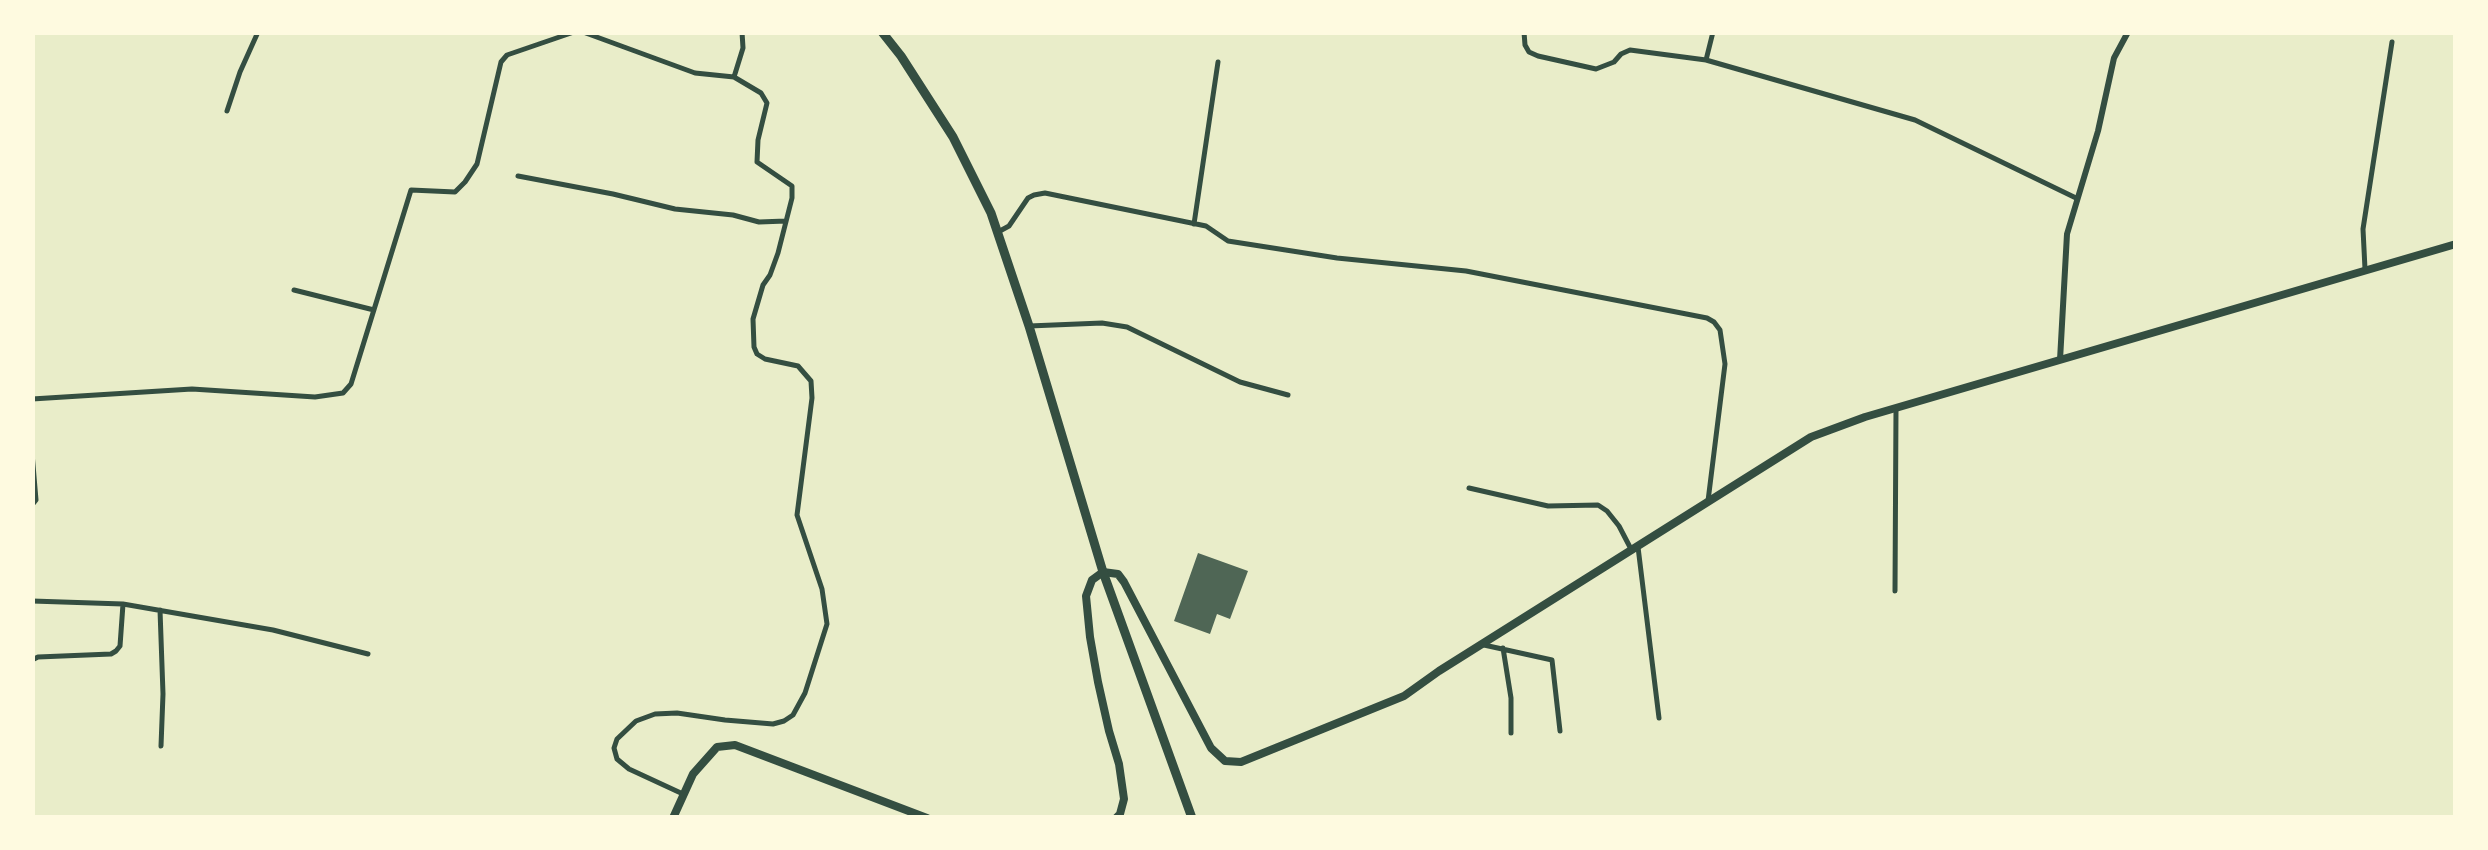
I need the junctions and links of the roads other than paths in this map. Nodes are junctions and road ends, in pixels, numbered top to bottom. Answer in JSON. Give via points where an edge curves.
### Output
{"nodes":[{"id":1,"x":258,"y":32,"type":"edge"},
{"id":2,"x":574,"y":32,"type":"edge"},
{"id":3,"x":583,"y":32,"type":"edge"},
{"id":4,"x":742,"y":32,"type":"edge"},
{"id":5,"x":882,"y":32,"type":"edge"},
{"id":6,"x":1524,"y":32,"type":"edge"},
{"id":7,"x":1713,"y":32,"type":"edge"},
{"id":8,"x":2128,"y":32,"type":"edge"},
{"id":9,"x":2392,"y":42,"type":"dead end"},
{"id":10,"x":1706,"y":60,"type":"junction"},
{"id":11,"x":1218,"y":62,"type":"dead end"},
{"id":12,"x":734,"y":76,"type":"junction"},
{"id":13,"x":227,"y":111,"type":"dead end"},
{"id":14,"x":518,"y":176,"type":"dead end"},
{"id":15,"x":2076,"y":198,"type":"junction"},
{"id":16,"x":786,"y":221,"type":"junction"},
{"id":17,"x":1194,"y":224,"type":"junction"},
{"id":18,"x":998,"y":232,"type":"junction"},
{"id":19,"x":2456,"y":244,"type":"edge"},
{"id":20,"x":2365,"y":272,"type":"junction"},
{"id":21,"x":294,"y":290,"type":"dead end"},
{"id":22,"x":375,"y":310,"type":"junction"},
{"id":23,"x":1029,"y":326,"type":"junction"},
{"id":24,"x":2060,"y":360,"type":"junction"},
{"id":25,"x":1288,"y":395,"type":"dead end"},
{"id":26,"x":32,"y":399,"type":"edge"},
{"id":27,"x":1896,"y":408,"type":"junction"},
{"id":28,"x":32,"y":454,"type":"edge"},
{"id":29,"x":1469,"y":488,"type":"dead end"},
{"id":30,"x":1708,"y":503,"type":"junction"},
{"id":31,"x":32,"y":505,"type":"edge"},
{"id":32,"x":1635,"y":549,"type":"junction"},
{"id":33,"x":1103,"y":572,"type":"junction"},
{"id":34,"x":1895,"y":590,"type":"dead end"},
{"id":35,"x":32,"y":601,"type":"edge"},
{"id":36,"x":123,"y":604,"type":"junction"},
{"id":37,"x":160,"y":610,"type":"junction"},
{"id":38,"x":1481,"y":645,"type":"junction"},
{"id":39,"x":1503,"y":648,"type":"junction"},
{"id":40,"x":368,"y":654,"type":"dead end"},
{"id":41,"x":32,"y":660,"type":"edge"},
{"id":42,"x":1658,"y":718,"type":"dead end"},
{"id":43,"x":1560,"y":732,"type":"dead end"},
{"id":44,"x":1511,"y":733,"type":"dead end"},
{"id":45,"x":161,"y":746,"type":"dead end"},
{"id":46,"x":683,"y":794,"type":"junction"},
{"id":47,"x":672,"y":818,"type":"edge"},
{"id":48,"x":927,"y":818,"type":"edge"},
{"id":49,"x":1116,"y":818,"type":"edge"},
{"id":50,"x":1192,"y":818,"type":"edge"}],
"edges":[{"from":1,"to":13,"type":"street"},
{"from":2,"to":22,"type":"street","via":[[501,62],[477,164],[455,192],[411,190]]},
{"from":3,"to":12,"type":"street","via":[[695,73]]},
{"from":4,"to":12,"type":"street"},
{"from":5,"to":18,"type":"main road","via":[[953,137]]},
{"from":6,"to":10,"type":"street","via":[[1529,52],[1596,68],[1630,50]]},
{"from":7,"to":10,"type":"street"},
{"from":8,"to":15,"type":"street","via":[[2114,58]]},
{"from":9,"to":20,"type":"street","via":[[2363,229]]},
{"from":10,"to":15,"type":"street","via":[[1915,120]]},
{"from":11,"to":17,"type":"street"},
{"from":12,"to":16,"type":"street","via":[[767,103],[757,162],[792,186]]},
{"from":14,"to":16,"type":"street","via":[[675,209]]},
{"from":15,"to":24,"type":"street","via":[[2066,234]]},
{"from":16,"to":46,"type":"street","via":[[752,319],[754,346],[765,359],[798,366],[811,381],[798,516],[827,624],[805,693],[784,721],[656,714],[617,739],[617,759],[628,769]]},
{"from":17,"to":18,"type":"street","via":[[1045,193],[1028,198]]},
{"from":17,"to":30,"type":"street","via":[[1228,241],[1466,271],[1708,318],[1720,330],[1725,364]]},
{"from":18,"to":23,"type":"main road"},
{"from":19,"to":20,"type":"main road"},
{"from":20,"to":24,"type":"main road"},
{"from":21,"to":22,"type":"street"},
{"from":22,"to":26,"type":"street","via":[[351,384],[342,393],[192,389]]},
{"from":23,"to":25,"type":"street","via":[[1127,327],[1240,382]]},
{"from":23,"to":33,"type":"main road"},
{"from":24,"to":27,"type":"main road"},
{"from":27,"to":30,"type":"main road","via":[[1811,437]]},
{"from":27,"to":34,"type":"street"},
{"from":28,"to":31,"type":"street"},
{"from":29,"to":32,"type":"street","via":[[1548,506],[1598,505]]},
{"from":30,"to":32,"type":"main road"},
{"from":32,"to":38,"type":"main road"},
{"from":32,"to":42,"type":"street"},
{"from":33,"to":38,"type":"main road","via":[[1124,582],[1211,748],[1232,763],[1404,696]]},
{"from":33,"to":49,"type":"main road","via":[[1086,596],[1124,799]]},
{"from":33,"to":50,"type":"main road"},
{"from":35,"to":36,"type":"street"},
{"from":36,"to":37,"type":"street"},
{"from":36,"to":41,"type":"street","via":[[120,646],[111,654]]},
{"from":37,"to":40,"type":"street"},
{"from":37,"to":45,"type":"street"},
{"from":38,"to":39,"type":"street"},
{"from":39,"to":43,"type":"street","via":[[1552,660]]},
{"from":39,"to":44,"type":"street"},
{"from":46,"to":47,"type":"main road"},
{"from":46,"to":48,"type":"main road","via":[[717,747],[735,744]]}]}
